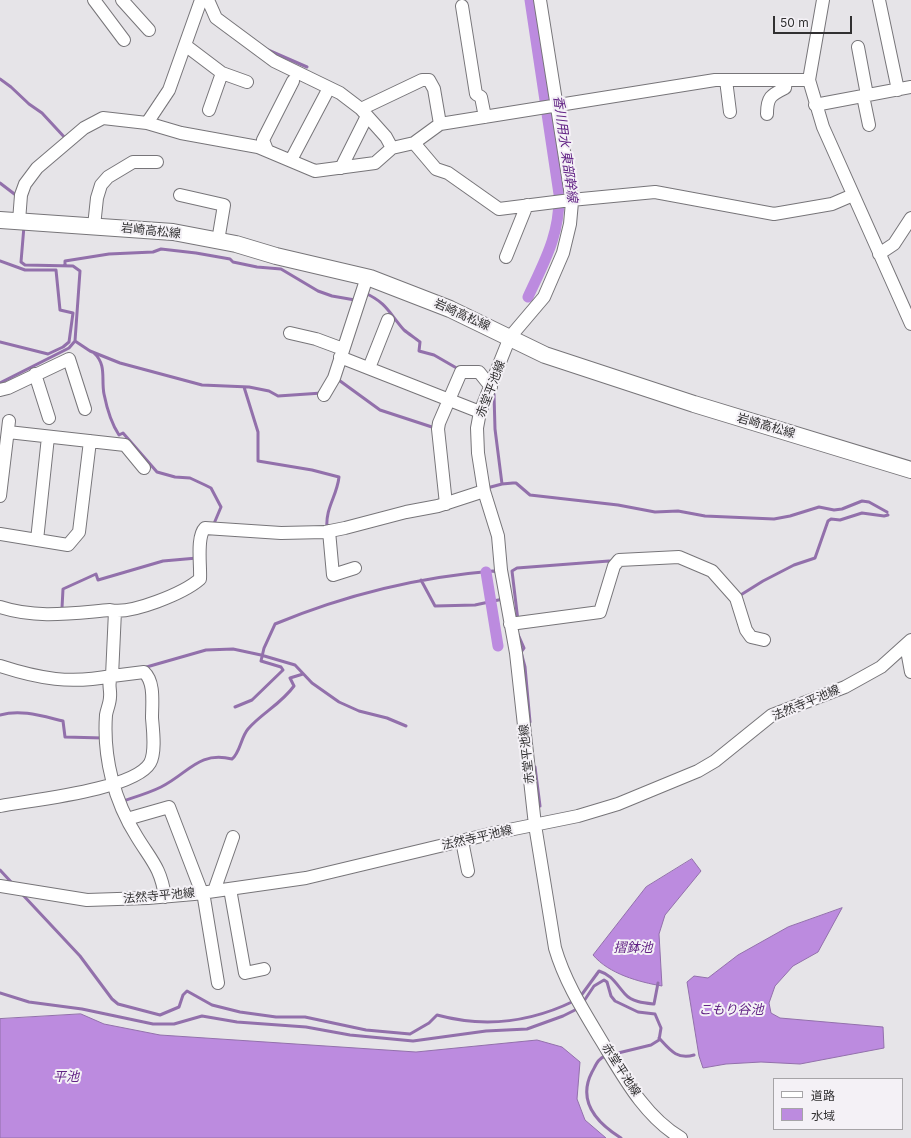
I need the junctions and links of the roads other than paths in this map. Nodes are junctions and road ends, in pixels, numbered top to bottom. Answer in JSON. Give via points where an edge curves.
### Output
{"nodes":[{"id":1,"x":94,"y":0,"type":"edge"},
{"id":2,"x":122,"y":0,"type":"edge"},
{"id":3,"x":201,"y":0,"type":"edge"},
{"id":4,"x":208,"y":0,"type":"edge"},
{"id":5,"x":540,"y":0,"type":"edge"},
{"id":6,"x":823,"y":0,"type":"edge"},
{"id":7,"x":879,"y":0,"type":"edge"},
{"id":8,"x":462,"y":6,"type":"dead end"},
{"id":9,"x":149,"y":30,"type":"dead end"},
{"id":10,"x":124,"y":40,"type":"dead end"},
{"id":11,"x":185,"y":45,"type":"junction"},
{"id":12,"x":858,"y":47,"type":"dead end"},
{"id":13,"x":222,"y":73,"type":"junction"},
{"id":14,"x":726,"y":80,"type":"junction"},
{"id":15,"x":786,"y":80,"type":"junction"},
{"id":16,"x":809,"y":80,"type":"junction"},
{"id":17,"x":293,"y":81,"type":"dead end"},
{"id":18,"x":247,"y":82,"type":"dead end"},
{"id":19,"x":911,"y":87,"type":"edge"},
{"id":20,"x":330,"y":88,"type":"junction"},
{"id":21,"x":898,"y":90,"type":"junction"},
{"id":22,"x":865,"y":96,"type":"junction"},
{"id":23,"x":815,"y":105,"type":"junction"},
{"id":24,"x":549,"y":106,"type":"junction"},
{"id":25,"x":209,"y":110,"type":"dead end"},
{"id":26,"x":364,"y":112,"type":"junction"},
{"id":27,"x":730,"y":112,"type":"dead end"},
{"id":28,"x":767,"y":114,"type":"dead end"},
{"id":29,"x":485,"y":117,"type":"junction"},
{"id":30,"x":147,"y":123,"type":"junction"},
{"id":31,"x":440,"y":124,"type":"junction"},
{"id":32,"x":870,"y":125,"type":"dead end"},
{"id":33,"x":414,"y":143,"type":"junction"},
{"id":34,"x":392,"y":148,"type":"junction"},
{"id":35,"x":267,"y":150,"type":"junction"},
{"id":36,"x":291,"y":160,"type":"junction"},
{"id":37,"x":157,"y":162,"type":"dead end"},
{"id":38,"x":341,"y":168,"type":"junction"},
{"id":39,"x":180,"y":195,"type":"dead end"},
{"id":40,"x":853,"y":195,"type":"junction"},
{"id":41,"x":564,"y":201,"type":"junction"},
{"id":42,"x":527,"y":205,"type":"junction"},
{"id":43,"x":911,"y":218,"type":"edge"},
{"id":44,"x":0,"y":220,"type":"edge"},
{"id":45,"x":20,"y":221,"type":"junction"},
{"id":46,"x":94,"y":226,"type":"junction"},
{"id":47,"x":218,"y":241,"type":"junction"},
{"id":48,"x":879,"y":254,"type":"junction"},
{"id":49,"x":506,"y":257,"type":"dead end"},
{"id":50,"x":367,"y":276,"type":"junction"},
{"id":51,"x":907,"y":307,"type":"edge"},
{"id":52,"x":388,"y":320,"type":"dead end"},
{"id":53,"x":911,"y":324,"type":"edge"},
{"id":54,"x":290,"y":333,"type":"dead end"},
{"id":55,"x":510,"y":337,"type":"junction"},
{"id":56,"x":341,"y":353,"type":"junction"},
{"id":57,"x":369,"y":368,"type":"junction"},
{"id":58,"x":35,"y":374,"type":"junction"},
{"id":59,"x":491,"y":387,"type":"junction"},
{"id":60,"x":0,"y":390,"type":"edge"},
{"id":61,"x":324,"y":395,"type":"dead end"},
{"id":62,"x":449,"y":399,"type":"junction"},
{"id":63,"x":85,"y":409,"type":"dead end"},
{"id":64,"x":480,"y":412,"type":"junction"},
{"id":65,"x":49,"y":418,"type":"dead end"},
{"id":66,"x":48,"y":437,"type":"junction"},
{"id":67,"x":90,"y":441,"type":"junction"},
{"id":68,"x":144,"y":468,"type":"dead end"},
{"id":69,"x":911,"y":470,"type":"edge"},
{"id":70,"x":1,"y":483,"type":"edge"},
{"id":71,"x":484,"y":491,"type":"junction"},
{"id":72,"x":0,"y":496,"type":"edge"},
{"id":73,"x":446,"y":504,"type":"junction"},
{"id":74,"x":328,"y":531,"type":"junction"},
{"id":75,"x":0,"y":534,"type":"edge"},
{"id":76,"x":37,"y":540,"type":"junction"},
{"id":77,"x":355,"y":568,"type":"dead end"},
{"id":78,"x":0,"y":607,"type":"edge"},
{"id":79,"x":115,"y":611,"type":"junction"},
{"id":80,"x":510,"y":624,"type":"junction"},
{"id":81,"x":764,"y":640,"type":"dead end"},
{"id":82,"x":908,"y":642,"type":"edge"},
{"id":83,"x":0,"y":666,"type":"edge"},
{"id":84,"x":911,"y":672,"type":"edge"},
{"id":85,"x":112,"y":676,"type":"junction"},
{"id":86,"x":114,"y":784,"type":"junction"},
{"id":87,"x":0,"y":806,"type":"edge"},
{"id":88,"x":127,"y":819,"type":"junction"},
{"id":89,"x":535,"y":825,"type":"junction"},
{"id":90,"x":233,"y":837,"type":"dead end"},
{"id":91,"x":462,"y":841,"type":"junction"},
{"id":92,"x":468,"y":871,"type":"dead end"},
{"id":93,"x":0,"y":886,"type":"edge"},
{"id":94,"x":230,"y":889,"type":"junction"},
{"id":95,"x":206,"y":892,"type":"junction"},
{"id":96,"x":165,"y":897,"type":"junction"},
{"id":97,"x":264,"y":970,"type":"dead end"},
{"id":98,"x":218,"y":983,"type":"dead end"},
{"id":99,"x":680,"y":1138,"type":"edge"}],
"edges":[{"from":1,"to":10,"type":"street"},
{"from":2,"to":9,"type":"street"},
{"from":3,"to":11,"type":"street"},
{"from":4,"to":20,"type":"street","via":[[216,18],[274,61]]},
{"from":5,"to":24,"type":"street","name":"赤堂平池線"},
{"from":6,"to":16,"type":"street"},
{"from":7,"to":21,"type":"street"},
{"from":8,"to":29,"type":"street","via":[[476,94],[481,97]]},
{"from":11,"to":13,"type":"street"},
{"from":11,"to":30,"type":"street","via":[[169,90]]},
{"from":12,"to":22,"type":"street"},
{"from":13,"to":18,"type":"street"},
{"from":13,"to":25,"type":"street"},
{"from":14,"to":15,"type":"street"},
{"from":14,"to":24,"type":"street"},
{"from":14,"to":27,"type":"street"},
{"from":15,"to":16,"type":"street"},
{"from":15,"to":28,"type":"street","via":[[785,88],[772,95],[767,103]]},
{"from":16,"to":23,"type":"street"},
{"from":17,"to":35,"type":"street","via":[[263,140]]},
{"from":19,"to":21,"type":"street"},
{"from":20,"to":26,"type":"street"},
{"from":20,"to":36,"type":"street"},
{"from":21,"to":22,"type":"street"},
{"from":22,"to":23,"type":"street"},
{"from":22,"to":32,"type":"street"},
{"from":23,"to":40,"type":"street","via":[[822,127]]},
{"from":24,"to":29,"type":"street"},
{"from":24,"to":41,"type":"street","name":"赤堂平池線"},
{"from":26,"to":31,"type":"street","via":[[422,80],[429,80],[434,89]]},
{"from":26,"to":34,"type":"street","via":[[386,137]]},
{"from":26,"to":38,"type":"street"},
{"from":29,"to":31,"type":"street"},
{"from":30,"to":35,"type":"street","via":[[180,133]]},
{"from":30,"to":45,"type":"street","via":[[103,118],[84,128],[36,168],[21,195]]},
{"from":31,"to":33,"type":"street"},
{"from":33,"to":34,"type":"street"},
{"from":33,"to":42,"type":"street","via":[[436,169],[448,173],[499,209]]},
{"from":34,"to":38,"type":"street","via":[[375,163]]},
{"from":35,"to":36,"type":"street"},
{"from":36,"to":38,"type":"street","via":[[315,171]]},
{"from":37,"to":46,"type":"street","via":[[133,162],[108,176],[101,185],[97,198]]},
{"from":39,"to":47,"type":"street","via":[[224,205]]},
{"from":40,"to":41,"type":"street","via":[[832,204],[774,214],[655,192]]},
{"from":40,"to":48,"type":"street"},
{"from":41,"to":42,"type":"street"},
{"from":41,"to":55,"type":"street","name":"赤堂平池線","via":[[570,224],[563,253],[544,297]]},
{"from":42,"to":49,"type":"street"},
{"from":43,"to":48,"type":"street","via":[[894,244]]},
{"from":44,"to":45,"type":"main road","name":"岩崎高松線"},
{"from":45,"to":46,"type":"main road","name":"岩崎高松線"},
{"from":46,"to":47,"type":"main road","name":"岩崎高松線","via":[[173,232]]},
{"from":47,"to":50,"type":"main road","name":"岩崎高松線"},
{"from":48,"to":51,"type":"street"},
{"from":50,"to":55,"type":"main road","name":"岩崎高松線","via":[[415,294]]},
{"from":50,"to":56,"type":"street"},
{"from":51,"to":53,"type":"street"},
{"from":52,"to":57,"type":"street"},
{"from":54,"to":56,"type":"street","via":[[316,339]]},
{"from":55,"to":59,"type":"street","name":"赤堂平池線"},
{"from":55,"to":69,"type":"main road","name":"岩崎高松線","via":[[545,355],[694,404]]},
{"from":56,"to":57,"type":"street"},
{"from":56,"to":61,"type":"street","via":[[334,378]]},
{"from":57,"to":62,"type":"street"},
{"from":58,"to":60,"type":"street"},
{"from":58,"to":63,"type":"street","via":[[69,359]]},
{"from":58,"to":65,"type":"street"},
{"from":59,"to":62,"type":"street","via":[[479,372],[461,372]]},
{"from":59,"to":64,"type":"street","name":"赤堂平池線"},
{"from":62,"to":64,"type":"street"},
{"from":62,"to":73,"type":"street","via":[[438,429]]},
{"from":64,"to":71,"type":"street","name":"赤堂平池線","via":[[477,428],[478,453]]},
{"from":66,"to":67,"type":"street"},
{"from":66,"to":70,"type":"street","via":[[8,427]]},
{"from":66,"to":76,"type":"street"},
{"from":67,"to":68,"type":"street","via":[[124,445]]},
{"from":67,"to":76,"type":"street","via":[[79,532],[68,545]]},
{"from":70,"to":72,"type":"street"},
{"from":71,"to":73,"type":"street"},
{"from":71,"to":80,"type":"street","name":"赤堂平池線","via":[[498,536]]},
{"from":73,"to":74,"type":"street"},
{"from":74,"to":77,"type":"street","via":[[333,574]]},
{"from":74,"to":79,"type":"street","via":[[281,533],[205,528],[202,532],[199,559],[200,579],[187,589],[150,604]]},
{"from":75,"to":76,"type":"street"},
{"from":78,"to":79,"type":"street","via":[[36,614],[60,615]]},
{"from":79,"to":85,"type":"street"},
{"from":80,"to":81,"type":"street","via":[[600,612],[614,566],[619,560],[679,557],[712,571],[736,598],[746,630],[752,637]]},
{"from":80,"to":89,"type":"street","name":"赤堂平池線","via":[[520,680]]},
{"from":82,"to":84,"type":"street"},
{"from":82,"to":89,"type":"street","name":"法然寺平池線","via":[[881,667],[845,686],[772,716],[715,761],[698,771],[618,804],[575,817]]},
{"from":83,"to":85,"type":"street","via":[[34,677],[67,681]]},
{"from":85,"to":86,"type":"street","via":[[109,679],[110,697],[106,714],[107,756]]},
{"from":85,"to":86,"type":"street","via":[[144,672],[149,676],[153,728],[150,763],[131,777]]},
{"from":86,"to":87,"type":"street","via":[[74,794]]},
{"from":86,"to":88,"type":"street","via":[[116,796]]},
{"from":88,"to":95,"type":"street","via":[[151,818],[169,807],[176,843]]},
{"from":88,"to":96,"type":"street","via":[[158,869]]},
{"from":89,"to":91,"type":"street","name":"法然寺平池線"},
{"from":89,"to":99,"type":"street","name":"赤堂平池線","via":[[555,948],[571,990],[635,1093],[667,1130]]},
{"from":90,"to":95,"type":"street"},
{"from":91,"to":92,"type":"street"},
{"from":91,"to":94,"type":"street","name":"法然寺平池線","via":[[306,878]]},
{"from":93,"to":96,"type":"street","name":"法然寺平池線","via":[[87,900]]},
{"from":94,"to":95,"type":"street","name":"法然寺平池線"},
{"from":94,"to":97,"type":"street","via":[[244,940],[245,973]]},
{"from":95,"to":96,"type":"street","name":"法然寺平池線"},
{"from":95,"to":98,"type":"street"}]}
